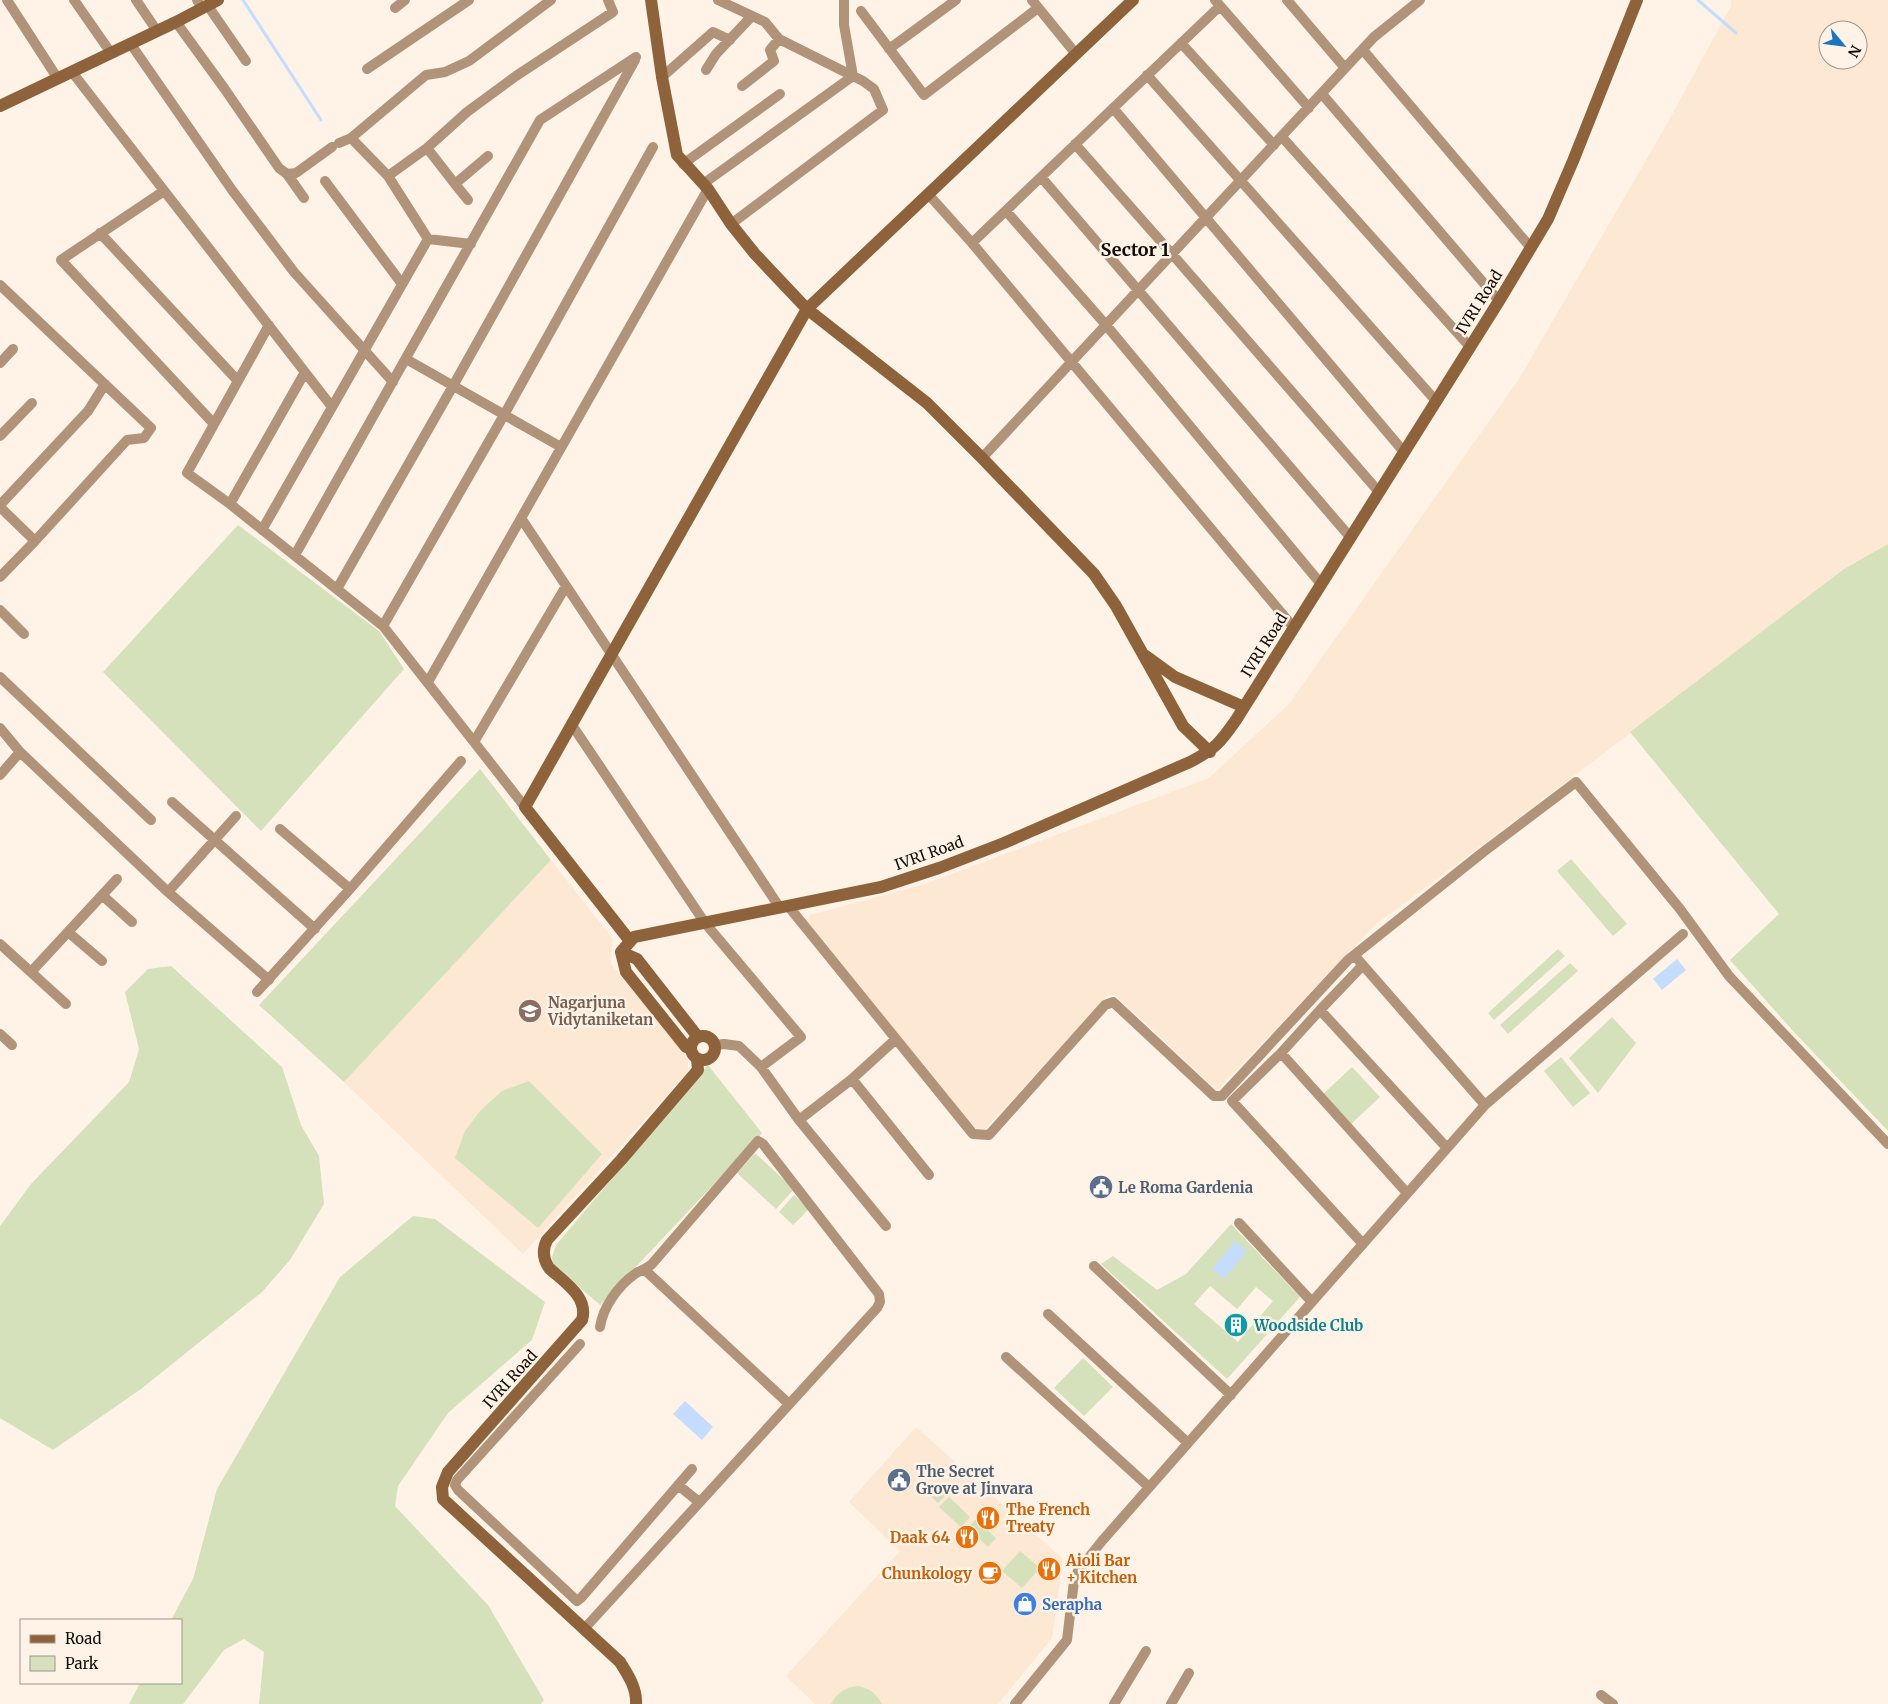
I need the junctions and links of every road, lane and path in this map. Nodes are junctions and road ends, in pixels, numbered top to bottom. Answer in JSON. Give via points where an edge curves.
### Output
{"nodes":[{"id":1,"x":7,"y":0,"type":"edge"},
{"id":2,"x":74,"y":0,"type":"edge"},
{"id":3,"x":136,"y":0,"type":"edge"},
{"id":4,"x":405,"y":0,"type":"edge"},
{"id":5,"x":469,"y":0,"type":"edge"},
{"id":6,"x":550,"y":0,"type":"edge"},
{"id":7,"x":608,"y":0,"type":"edge"},
{"id":8,"x":651,"y":0,"type":"edge"},
{"id":9,"x":718,"y":0,"type":"edge"},
{"id":10,"x":844,"y":0,"type":"edge"},
{"id":11,"x":956,"y":0,"type":"edge"},
{"id":12,"x":1133,"y":0,"type":"edge"},
{"id":13,"x":1287,"y":0,"type":"edge"},
{"id":14,"x":1420,"y":0,"type":"edge"},
{"id":15,"x":1636,"y":0,"type":"edge"},
{"id":16,"x":1217,"y":3,"type":"edge"},
{"id":17,"x":206,"y":4,"type":"edge"},
{"id":18,"x":1035,"y":4,"type":"edge"},
{"id":19,"x":395,"y":8,"type":"dead end"},
{"id":20,"x":861,"y":11,"type":"dead end"},
{"id":21,"x":752,"y":16,"type":"junction"},
{"id":22,"x":176,"y":22,"type":"junction"},
{"id":23,"x":157,"y":31,"type":"junction"},
{"id":24,"x":779,"y":39,"type":"junction"},
{"id":25,"x":730,"y":40,"type":"junction"},
{"id":26,"x":130,"y":43,"type":"junction"},
{"id":27,"x":1181,"y":43,"type":"junction"},
{"id":28,"x":889,"y":49,"type":"junction"},
{"id":29,"x":1363,"y":50,"type":"junction"},
{"id":30,"x":111,"y":53,"type":"junction"},
{"id":31,"x":1076,"y":54,"type":"junction"},
{"id":32,"x":246,"y":61,"type":"dead end"},
{"id":33,"x":1345,"y":68,"type":"junction"},
{"id":34,"x":367,"y":69,"type":"dead end"},
{"id":35,"x":706,"y":70,"type":"dead end"},
{"id":36,"x":72,"y":72,"type":"junction"},
{"id":37,"x":1147,"y":75,"type":"junction"},
{"id":38,"x":853,"y":76,"type":"junction"},
{"id":39,"x":662,"y":77,"type":"junction"},
{"id":40,"x":58,"y":79,"type":"junction"},
{"id":41,"x":742,"y":86,"type":"dead end"},
{"id":42,"x":780,"y":94,"type":"dead end"},
{"id":43,"x":1322,"y":94,"type":"junction"},
{"id":44,"x":0,"y":106,"type":"edge"},
{"id":45,"x":1113,"y":108,"type":"junction"},
{"id":46,"x":1309,"y":108,"type":"junction"},
{"id":47,"x":1282,"y":137,"type":"junction"},
{"id":48,"x":351,"y":138,"type":"junction"},
{"id":49,"x":1075,"y":144,"type":"junction"},
{"id":50,"x":1274,"y":145,"type":"junction"},
{"id":51,"x":653,"y":147,"type":"dead end"},
{"id":52,"x":427,"y":148,"type":"junction"},
{"id":53,"x":488,"y":156,"type":"dead end"},
{"id":54,"x":683,"y":164,"type":"junction"},
{"id":55,"x":287,"y":174,"type":"junction"},
{"id":56,"x":388,"y":176,"type":"junction"},
{"id":57,"x":1041,"y":177,"type":"junction"},
{"id":58,"x":325,"y":181,"type":"dead end"},
{"id":59,"x":1241,"y":181,"type":"junction"},
{"id":60,"x":455,"y":184,"type":"junction"},
{"id":61,"x":706,"y":187,"type":"junction"},
{"id":62,"x":164,"y":191,"type":"junction"},
{"id":63,"x":928,"y":194,"type":"junction"},
{"id":64,"x":304,"y":198,"type":"dead end"},
{"id":65,"x":468,"y":200,"type":"dead end"},
{"id":66,"x":1006,"y":211,"type":"junction"},
{"id":67,"x":1206,"y":218,"type":"junction"},
{"id":68,"x":731,"y":224,"type":"junction"},
{"id":69,"x":100,"y":232,"type":"junction"},
{"id":70,"x":428,"y":239,"type":"junction"},
{"id":71,"x":972,"y":243,"type":"junction"},
{"id":72,"x":471,"y":244,"type":"junction"},
{"id":73,"x":1531,"y":248,"type":"junction"},
{"id":74,"x":1172,"y":254,"type":"junction"},
{"id":75,"x":402,"y":284,"type":"junction"},
{"id":76,"x":0,"y":285,"type":"edge"},
{"id":77,"x":1138,"y":290,"type":"junction"},
{"id":78,"x":1499,"y":301,"type":"junction"},
{"id":79,"x":807,"y":309,"type":"junction"},
{"id":80,"x":269,"y":325,"type":"junction"},
{"id":81,"x":1106,"y":325,"type":"junction"},
{"id":82,"x":1470,"y":347,"type":"junction"},
{"id":83,"x":13,"y":349,"type":"dead end"},
{"id":84,"x":364,"y":350,"type":"junction"},
{"id":85,"x":406,"y":359,"type":"junction"},
{"id":86,"x":1072,"y":362,"type":"junction"},
{"id":87,"x":0,"y":363,"type":"edge"},
{"id":88,"x":305,"y":372,"type":"junction"},
{"id":89,"x":238,"y":381,"type":"junction"},
{"id":90,"x":393,"y":382,"type":"junction"},
{"id":91,"x":105,"y":384,"type":"junction"},
{"id":92,"x":453,"y":386,"type":"junction"},
{"id":93,"x":1436,"y":401,"type":"junction"},
{"id":94,"x":32,"y":403,"type":"dead end"},
{"id":95,"x":332,"y":407,"type":"junction"},
{"id":96,"x":504,"y":415,"type":"junction"},
{"id":97,"x":214,"y":424,"type":"junction"},
{"id":98,"x":0,"y":436,"type":"edge"},
{"id":99,"x":561,"y":447,"type":"junction"},
{"id":100,"x":1404,"y":452,"type":"junction"},
{"id":101,"x":982,"y":458,"type":"junction"},
{"id":102,"x":1379,"y":492,"type":"junction"},
{"id":103,"x":230,"y":504,"type":"junction"},
{"id":104,"x":0,"y":506,"type":"edge"},
{"id":105,"x":521,"y":518,"type":"junction"},
{"id":106,"x":262,"y":530,"type":"junction"},
{"id":107,"x":1350,"y":538,"type":"junction"},
{"id":108,"x":35,"y":541,"type":"junction"},
{"id":109,"x":295,"y":555,"type":"junction"},
{"id":110,"x":0,"y":577,"type":"edge"},
{"id":111,"x":1321,"y":584,"type":"junction"},
{"id":112,"x":566,"y":586,"type":"junction"},
{"id":113,"x":337,"y":589,"type":"junction"},
{"id":114,"x":0,"y":610,"type":"edge"},
{"id":115,"x":383,"y":626,"type":"junction"},
{"id":116,"x":1294,"y":628,"type":"junction"},
{"id":117,"x":24,"y":634,"type":"dead end"},
{"id":118,"x":1142,"y":653,"type":"junction"},
{"id":119,"x":612,"y":655,"type":"junction"},
{"id":120,"x":0,"y":677,"type":"edge"},
{"id":121,"x":1177,"y":678,"type":"junction"},
{"id":122,"x":428,"y":682,"type":"junction"},
{"id":123,"x":1165,"y":693,"type":"junction"},
{"id":124,"x":1244,"y":708,"type":"junction"},
{"id":125,"x":572,"y":725,"type":"junction"},
{"id":126,"x":0,"y":728,"type":"edge"},
{"id":127,"x":474,"y":742,"type":"junction"},
{"id":128,"x":20,"y":752,"type":"junction"},
{"id":129,"x":1210,"y":752,"type":"junction"},
{"id":130,"x":461,"y":761,"type":"dead end"},
{"id":131,"x":0,"y":774,"type":"edge"},
{"id":132,"x":172,"y":802,"type":"dead end"},
{"id":133,"x":525,"y":807,"type":"junction"},
{"id":134,"x":236,"y":816,"type":"dead end"},
{"id":135,"x":151,"y":820,"type":"dead end"},
{"id":136,"x":280,"y":829,"type":"dead end"},
{"id":137,"x":215,"y":841,"type":"junction"},
{"id":138,"x":117,"y":879,"type":"dead end"},
{"id":139,"x":350,"y":889,"type":"junction"},
{"id":140,"x":168,"y":892,"type":"junction"},
{"id":141,"x":102,"y":895,"type":"junction"},
{"id":142,"x":785,"y":908,"type":"junction"},
{"id":143,"x":132,"y":922,"type":"dead end"},
{"id":144,"x":704,"y":923,"type":"junction"},
{"id":145,"x":315,"y":929,"type":"junction"},
{"id":146,"x":68,"y":932,"type":"junction"},
{"id":147,"x":1683,"y":934,"type":"dead end"},
{"id":148,"x":630,"y":941,"type":"junction"},
{"id":149,"x":0,"y":944,"type":"edge"},
{"id":150,"x":621,"y":952,"type":"junction"},
{"id":151,"x":1354,"y":955,"type":"junction"},
{"id":152,"x":102,"y":961,"type":"dead end"},
{"id":153,"x":1363,"y":965,"type":"junction"},
{"id":154,"x":31,"y":972,"type":"junction"},
{"id":155,"x":269,"y":980,"type":"junction"},
{"id":156,"x":257,"y":992,"type":"dead end"},
{"id":157,"x":66,"y":1004,"type":"dead end"},
{"id":158,"x":1320,"y":1010,"type":"junction"},
{"id":159,"x":0,"y":1034,"type":"edge"},
{"id":160,"x":698,"y":1037,"type":"junction"},
{"id":161,"x":896,"y":1039,"type":"junction"},
{"id":162,"x":12,"y":1045,"type":"dead end"},
{"id":163,"x":715,"y":1045,"type":"junction"},
{"id":164,"x":694,"y":1054,"type":"junction"},
{"id":165,"x":1280,"y":1054,"type":"junction"},
{"id":166,"x":761,"y":1066,"type":"junction"},
{"id":167,"x":852,"y":1079,"type":"junction"},
{"id":168,"x":1485,"y":1105,"type":"junction"},
{"id":169,"x":799,"y":1120,"type":"junction"},
{"id":170,"x":1888,"y":1144,"type":"edge"},
{"id":171,"x":1447,"y":1148,"type":"junction"},
{"id":172,"x":929,"y":1175,"type":"dead end"},
{"id":173,"x":1407,"y":1193,"type":"junction"},
{"id":174,"x":1239,"y":1223,"type":"dead end"},
{"id":175,"x":886,"y":1226,"type":"dead end"},
{"id":176,"x":1363,"y":1244,"type":"junction"},
{"id":177,"x":1094,"y":1266,"type":"dead end"},
{"id":178,"x":645,"y":1270,"type":"junction"},
{"id":179,"x":1312,"y":1302,"type":"junction"},
{"id":180,"x":1048,"y":1314,"type":"dead end"},
{"id":181,"x":583,"y":1316,"type":"junction"},
{"id":182,"x":580,"y":1344,"type":"dead end"},
{"id":183,"x":1006,"y":1357,"type":"dead end"},
{"id":184,"x":532,"y":1388,"type":"junction"},
{"id":185,"x":1231,"y":1394,"type":"junction"},
{"id":186,"x":789,"y":1404,"type":"junction"},
{"id":187,"x":1188,"y":1443,"type":"junction"},
{"id":188,"x":692,"y":1468,"type":"dead end"},
{"id":189,"x":678,"y":1485,"type":"junction"},
{"id":190,"x":1149,"y":1487,"type":"junction"},
{"id":191,"x":699,"y":1502,"type":"junction"},
{"id":192,"x":584,"y":1629,"type":"junction"},
{"id":193,"x":1146,"y":1651,"type":"dead end"},
{"id":194,"x":1189,"y":1673,"type":"dead end"},
{"id":195,"x":1601,"y":1695,"type":"dead end"},
{"id":196,"x":638,"y":1704,"type":"edge"},
{"id":197,"x":1015,"y":1704,"type":"edge"},
{"id":198,"x":1114,"y":1704,"type":"edge"},
{"id":199,"x":1171,"y":1704,"type":"edge"},
{"id":200,"x":1613,"y":1704,"type":"edge"}],
"edges":[{"from":1,"to":40,"type":"street"},
{"from":2,"to":30,"type":"street"},
{"from":3,"to":23,"type":"street"},
{"from":4,"to":19,"type":"street"},
{"from":5,"to":34,"type":"street"},
{"from":6,"to":48,"type":"street","via":[[469,61],[446,72],[426,75]]},
{"from":7,"to":52,"type":"street","via":[[613,12],[516,76],[467,112]]},
{"from":8,"to":39,"type":"street"},
{"from":9,"to":21,"type":"street"},
{"from":10,"to":38,"type":"street","via":[[844,25]]},
{"from":11,"to":28,"type":"street"},
{"from":12,"to":31,"type":"street"},
{"from":13,"to":33,"type":"street"},
{"from":14,"to":29,"type":"street","via":[[1374,37]]},
{"from":15,"to":73,"type":"street","name":"IVRI Road","via":[[1573,161]]},
{"from":16,"to":27,"type":"street"},
{"from":16,"to":46,"type":"street"},
{"from":17,"to":22,"type":"street"},
{"from":17,"to":32,"type":"street"},
{"from":18,"to":28,"type":"street","via":[[924,95]]},
{"from":18,"to":31,"type":"street"},
{"from":20,"to":28,"type":"street"},
{"from":21,"to":24,"type":"street","via":[[765,22]]},
{"from":21,"to":25,"type":"street"},
{"from":22,"to":23,"type":"street"},
{"from":22,"to":55,"type":"street","via":[[279,168]]},
{"from":23,"to":26,"type":"street"},
{"from":24,"to":38,"type":"street"},
{"from":24,"to":41,"type":"street","via":[[770,50],[774,61]]},
{"from":25,"to":35,"type":"street"},
{"from":25,"to":39,"type":"street","via":[[713,32]]},
{"from":26,"to":30,"type":"street"},
{"from":26,"to":84,"type":"street","via":[[232,190],[294,272]]},
{"from":27,"to":37,"type":"street"},
{"from":27,"to":50,"type":"street"},
{"from":29,"to":33,"type":"street"},
{"from":29,"to":73,"type":"street"},
{"from":30,"to":36,"type":"street"},
{"from":31,"to":63,"type":"street"},
{"from":33,"to":43,"type":"street"},
{"from":36,"to":40,"type":"street"},
{"from":36,"to":62,"type":"street"},
{"from":37,"to":45,"type":"street"},
{"from":37,"to":59,"type":"street"},
{"from":38,"to":61,"type":"street"},
{"from":38,"to":68,"type":"street","via":[[874,89],[883,110]]},
{"from":39,"to":54,"type":"street","via":[[677,155]]},
{"from":40,"to":44,"type":"street"},
{"from":42,"to":54,"type":"street"},
{"from":43,"to":46,"type":"street"},
{"from":43,"to":78,"type":"street"},
{"from":45,"to":49,"type":"street"},
{"from":45,"to":67,"type":"street"},
{"from":46,"to":47,"type":"street"},
{"from":47,"to":50,"type":"street"},
{"from":47,"to":82,"type":"street"},
{"from":48,"to":55,"type":"street","via":[[296,173]]},
{"from":48,"to":56,"type":"street"},
{"from":49,"to":57,"type":"street"},
{"from":49,"to":74,"type":"street"},
{"from":50,"to":59,"type":"street"},
{"from":51,"to":96,"type":"street"},
{"from":52,"to":56,"type":"street"},
{"from":52,"to":60,"type":"street"},
{"from":53,"to":60,"type":"street"},
{"from":54,"to":61,"type":"street"},
{"from":55,"to":64,"type":"street"},
{"from":56,"to":70,"type":"street"},
{"from":57,"to":66,"type":"street"},
{"from":57,"to":77,"type":"street"},
{"from":58,"to":75,"type":"street"},
{"from":59,"to":67,"type":"street"},
{"from":59,"to":93,"type":"street"},
{"from":60,"to":65,"type":"street"},
{"from":61,"to":68,"type":"street"},
{"from":61,"to":99,"type":"street"},
{"from":62,"to":69,"type":"street"},
{"from":62,"to":80,"type":"street"},
{"from":63,"to":71,"type":"street"},
{"from":63,"to":79,"type":"street"},
{"from":66,"to":71,"type":"street"},
{"from":66,"to":81,"type":"street"},
{"from":67,"to":74,"type":"street"},
{"from":67,"to":100,"type":"street"},
{"from":68,"to":79,"type":"street"},
{"from":69,"to":89,"type":"street"},
{"from":69,"to":97,"type":"street","via":[[61,260]]},
{"from":70,"to":72,"type":"street"},
{"from":70,"to":75,"type":"street"},
{"from":71,"to":86,"type":"street"},
{"from":72,"to":85,"type":"street"},
{"from":72,"to":92,"type":"street","via":[[540,120],[636,57]]},
{"from":73,"to":78,"type":"street","name":"IVRI Road"},
{"from":74,"to":77,"type":"street"},
{"from":74,"to":102,"type":"street"},
{"from":75,"to":84,"type":"street"},
{"from":76,"to":91,"type":"street"},
{"from":77,"to":81,"type":"street"},
{"from":77,"to":107,"type":"street"},
{"from":78,"to":82,"type":"street","name":"IVRI Road"},
{"from":79,"to":101,"type":"street","via":[[921,398]]},
{"from":79,"to":119,"type":"street"},
{"from":80,"to":88,"type":"street"},
{"from":80,"to":89,"type":"street"},
{"from":81,"to":86,"type":"street"},
{"from":81,"to":111,"type":"street"},
{"from":82,"to":93,"type":"street","name":"IVRI Road"},
{"from":83,"to":87,"type":"street"},
{"from":84,"to":90,"type":"street"},
{"from":84,"to":95,"type":"street"},
{"from":85,"to":90,"type":"street"},
{"from":85,"to":92,"type":"street"},
{"from":86,"to":101,"type":"street"},
{"from":86,"to":116,"type":"street"},
{"from":88,"to":95,"type":"street"},
{"from":88,"to":103,"type":"street"},
{"from":89,"to":97,"type":"street"},
{"from":90,"to":109,"type":"street"},
{"from":91,"to":104,"type":"street","via":[[88,411]]},
{"from":91,"to":108,"type":"street","via":[[151,428],[144,438],[128,440]]},
{"from":92,"to":96,"type":"street"},
{"from":92,"to":113,"type":"street"},
{"from":93,"to":100,"type":"street","name":"IVRI Road"},
{"from":94,"to":98,"type":"street"},
{"from":95,"to":106,"type":"street"},
{"from":96,"to":99,"type":"street"},
{"from":96,"to":115,"type":"street"},
{"from":97,"to":103,"type":"street","via":[[187,473]]},
{"from":99,"to":105,"type":"street"},
{"from":100,"to":102,"type":"street","name":"IVRI Road"},
{"from":101,"to":118,"type":"street","via":[[1094,574]]},
{"from":102,"to":107,"type":"street","name":"IVRI Road"},
{"from":103,"to":106,"type":"street"},
{"from":104,"to":108,"type":"street"},
{"from":105,"to":112,"type":"street"},
{"from":105,"to":122,"type":"street"},
{"from":106,"to":109,"type":"street"},
{"from":107,"to":111,"type":"street","name":"IVRI Road"},
{"from":108,"to":110,"type":"street"},
{"from":109,"to":113,"type":"street"},
{"from":111,"to":116,"type":"street","name":"IVRI Road"},
{"from":112,"to":119,"type":"street"},
{"from":112,"to":127,"type":"street"},
{"from":113,"to":115,"type":"street"},
{"from":114,"to":117,"type":"street"},
{"from":115,"to":122,"type":"street"},
{"from":116,"to":124,"type":"street","name":"IVRI Road"},
{"from":118,"to":121,"type":"street"},
{"from":118,"to":123,"type":"street"},
{"from":119,"to":125,"type":"street"},
{"from":119,"to":142,"type":"street"},
{"from":120,"to":135,"type":"street"},
{"from":121,"to":123,"type":"street"},
{"from":121,"to":124,"type":"street"},
{"from":122,"to":127,"type":"street"},
{"from":123,"to":129,"type":"street","via":[[1183,726]]},
{"from":124,"to":129,"type":"street","name":"IVRI Road"},
{"from":125,"to":133,"type":"street"},
{"from":125,"to":144,"type":"street"},
{"from":126,"to":128,"type":"street"},
{"from":127,"to":133,"type":"street"},
{"from":128,"to":131,"type":"street"},
{"from":128,"to":140,"type":"street"},
{"from":129,"to":142,"type":"street","name":"IVRI Road","via":[[939,868],[881,887]]},
{"from":130,"to":139,"type":"street"},
{"from":132,"to":137,"type":"street"},
{"from":133,"to":148,"type":"street"},
{"from":134,"to":137,"type":"street"},
{"from":136,"to":139,"type":"street"},
{"from":137,"to":140,"type":"street"},
{"from":137,"to":145,"type":"street"},
{"from":138,"to":141,"type":"street"},
{"from":139,"to":145,"type":"street"},
{"from":140,"to":155,"type":"street"},
{"from":141,"to":143,"type":"street"},
{"from":141,"to":146,"type":"street"},
{"from":142,"to":144,"type":"street","name":"IVRI Road"},
{"from":142,"to":161,"type":"street"},
{"from":144,"to":148,"type":"street","name":"IVRI Road"},
{"from":144,"to":166,"type":"street","via":[[801,1037]]},
{"from":145,"to":155,"type":"street"},
{"from":146,"to":152,"type":"street"},
{"from":146,"to":154,"type":"street"},
{"from":147,"to":168,"type":"street"},
{"from":148,"to":150,"type":"street"},
{"from":149,"to":154,"type":"street"},
{"from":150,"to":160,"type":"street","via":[[637,959]]},
{"from":150,"to":164,"type":"street","via":[[626,972]]},
{"from":151,"to":153,"type":"street"},
{"from":151,"to":161,"type":"street","via":[[1222,1096],[1214,1096],[1113,1002],[1105,1005],[989,1135],[973,1134]]},
{"from":151,"to":170,"type":"street","via":[[1576,782],[1680,909],[1729,976]]},
{"from":153,"to":158,"type":"street"},
{"from":153,"to":168,"type":"street"},
{"from":154,"to":157,"type":"street"},
{"from":155,"to":156,"type":"street"},
{"from":158,"to":165,"type":"street"},
{"from":158,"to":171,"type":"street"},
{"from":159,"to":162,"type":"street"},
{"from":160,"to":163,"type":"street","via":[[706,1036]]},
{"from":160,"to":164,"type":"street","via":[[692,1043]]},
{"from":161,"to":167,"type":"street"},
{"from":163,"to":164,"type":"street","via":[[715,1053],[706,1061]]},
{"from":163,"to":166,"type":"street","via":[[739,1046]]},
{"from":164,"to":181,"type":"street","via":[[698,1070],[545,1244],[546,1263],[580,1298],[584,1306]]},
{"from":165,"to":173,"type":"street"},
{"from":165,"to":176,"type":"street","via":[[1232,1102]]},
{"from":166,"to":169,"type":"street"},
{"from":167,"to":169,"type":"street"},
{"from":167,"to":172,"type":"street"},
{"from":168,"to":171,"type":"street"},
{"from":169,"to":175,"type":"street"},
{"from":171,"to":173,"type":"street"},
{"from":173,"to":176,"type":"street"},
{"from":174,"to":179,"type":"street"},
{"from":176,"to":179,"type":"street"},
{"from":177,"to":185,"type":"street"},
{"from":178,"to":181,"type":"street","via":[[638,1271],[617,1290],[600,1323]]},
{"from":178,"to":186,"type":"street"},
{"from":178,"to":186,"type":"street","via":[[755,1144],[763,1144],[879,1294],[880,1302]]},
{"from":179,"to":185,"type":"street"},
{"from":180,"to":187,"type":"street"},
{"from":181,"to":184,"type":"street","name":"IVRI Road"},
{"from":182,"to":184,"type":"street"},
{"from":183,"to":190,"type":"street"},
{"from":184,"to":189,"type":"street","via":[[455,1485],[577,1600]]},
{"from":184,"to":192,"type":"street","name":"IVRI Road","via":[[448,1472],[442,1487],[442,1499]]},
{"from":185,"to":187,"type":"street"},
{"from":186,"to":191,"type":"street"},
{"from":187,"to":190,"type":"street"},
{"from":188,"to":189,"type":"street"},
{"from":189,"to":191,"type":"street"},
{"from":190,"to":197,"type":"street","via":[[1078,1571],[1067,1640]]},
{"from":191,"to":192,"type":"street"},
{"from":192,"to":196,"type":"street","name":"IVRI Road","via":[[620,1662],[631,1678]]},
{"from":193,"to":198,"type":"street"},
{"from":194,"to":199,"type":"street"},
{"from":195,"to":200,"type":"street"}]}
